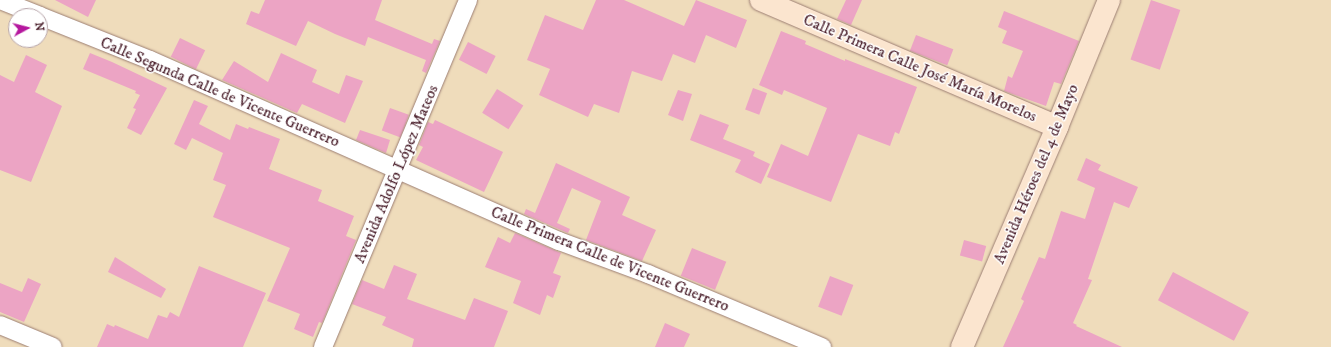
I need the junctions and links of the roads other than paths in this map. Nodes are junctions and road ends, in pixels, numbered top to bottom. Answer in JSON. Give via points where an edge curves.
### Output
{"nodes":[{"id":1,"x":0,"y":0,"type":"edge"},
{"id":2,"x":468,"y":0,"type":"edge"},
{"id":3,"x":761,"y":0,"type":"edge"},
{"id":4,"x":1109,"y":0,"type":"edge"},
{"id":5,"x":20,"y":8,"type":"edge"},
{"id":6,"x":48,"y":19,"type":"edge"},
{"id":7,"x":1057,"y":127,"type":"junction"},
{"id":8,"x":399,"y":169,"type":"junction"},
{"id":9,"x":0,"y":325,"type":"edge"},
{"id":10,"x":53,"y":347,"type":"edge"},
{"id":11,"x":323,"y":347,"type":"edge"},
{"id":12,"x":822,"y":347,"type":"edge"},
{"id":13,"x":962,"y":347,"type":"edge"}],
"edges":[{"from":1,"to":5,"type":"street","name":"Calle Segunda Calle de Vicente Guerrero"},
{"from":2,"to":8,"type":"street","name":"Avenida Adolfo López Mateos"},
{"from":3,"to":7,"type":"main road","name":"Calle Primera Calle José María Morelos"},
{"from":4,"to":7,"type":"main road","name":"Avenida Héroes del 4 de Mayo"},
{"from":6,"to":8,"type":"street","name":"Calle Segunda Calle de Vicente Guerrero","via":[[150,60]]},
{"from":7,"to":13,"type":"main road","name":"Avenida Héroes del 4 de Mayo"},
{"from":8,"to":11,"type":"street","name":"Avenida Adolfo López Mateos"},
{"from":8,"to":12,"type":"street","name":"Calle Primera Calle de Vicente Guerrero","via":[[559,241],[648,274]]},
{"from":9,"to":10,"type":"street"}]}
